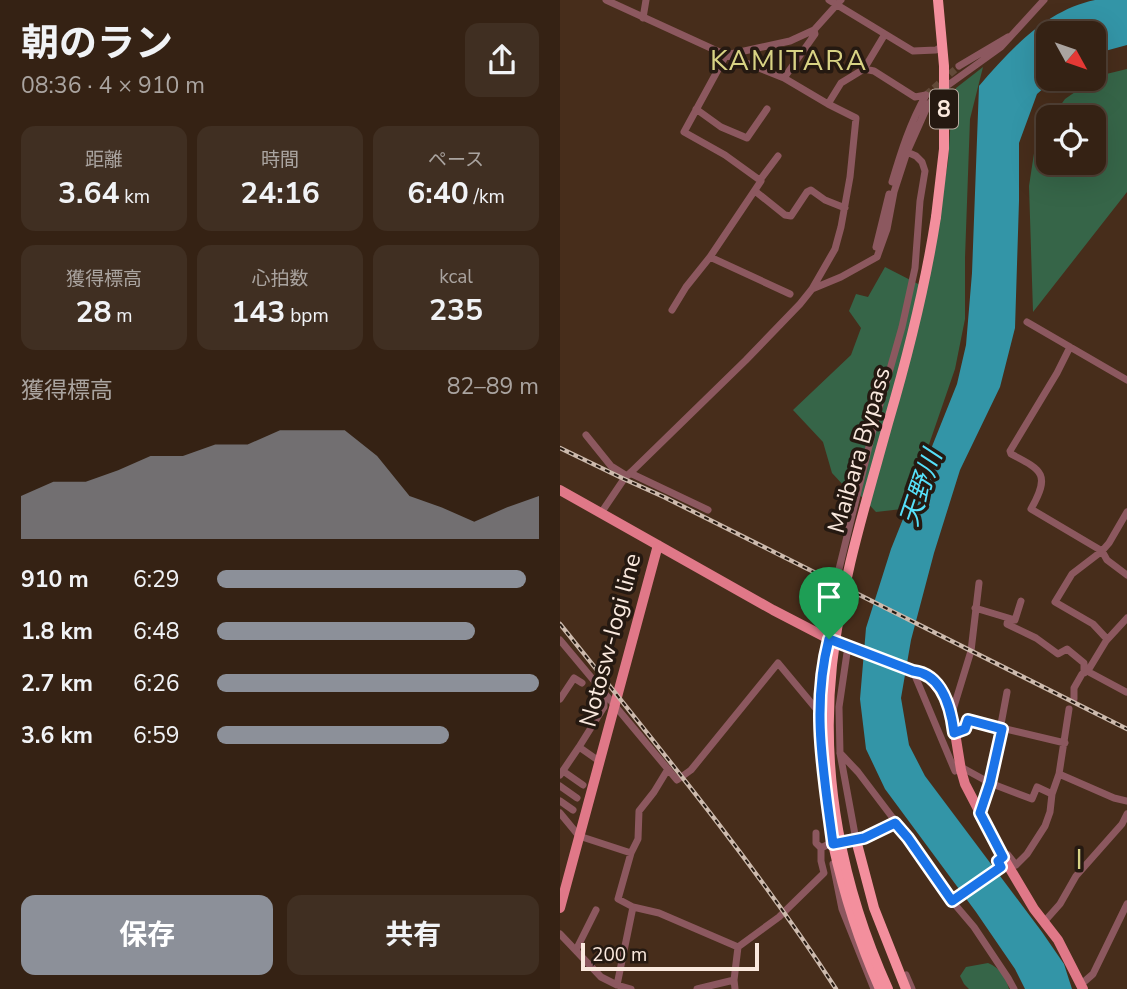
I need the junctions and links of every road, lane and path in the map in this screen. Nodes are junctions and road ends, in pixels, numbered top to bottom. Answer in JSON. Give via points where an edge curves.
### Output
{"nodes":[{"id":1,"x":606,"y":0,"type":"edge"},
{"id":2,"x":646,"y":0,"type":"edge"},
{"id":3,"x":829,"y":0,"type":"edge"},
{"id":4,"x":938,"y":0,"type":"edge"},
{"id":5,"x":1044,"y":0,"type":"edge"},
{"id":6,"x":839,"y":3,"type":"edge"},
{"id":7,"x":643,"y":18,"type":"junction"},
{"id":8,"x":814,"y":30,"type":"junction"},
{"id":9,"x":1014,"y":33,"type":"junction"},
{"id":10,"x":885,"y":34,"type":"junction"},
{"id":11,"x":943,"y":46,"type":"junction"},
{"id":12,"x":726,"y":55,"type":"junction"},
{"id":13,"x":959,"y":66,"type":"tunnel mouth"},
{"id":14,"x":864,"y":69,"type":"junction"},
{"id":15,"x":784,"y":78,"type":"junction"},
{"id":16,"x":944,"y":88,"type":"junction"},
{"id":17,"x":828,"y":104,"type":"junction"},
{"id":18,"x":767,"y":109,"type":"dead end"},
{"id":19,"x":696,"y":110,"type":"junction"},
{"id":20,"x":907,"y":152,"type":"junction"},
{"id":21,"x":778,"y":156,"type":"dead end"},
{"id":22,"x":760,"y":180,"type":"junction"},
{"id":23,"x":755,"y":191,"type":"junction"},
{"id":24,"x":845,"y":208,"type":"junction"},
{"id":25,"x":710,"y":257,"type":"junction"},
{"id":26,"x":877,"y":257,"type":"junction"},
{"id":27,"x":812,"y":289,"type":"junction"},
{"id":28,"x":790,"y":294,"type":"dead end"},
{"id":29,"x":672,"y":310,"type":"dead end"},
{"id":30,"x":1027,"y":322,"type":"dead end"},
{"id":31,"x":1070,"y":347,"type":"junction"},
{"id":32,"x":1127,"y":380,"type":"edge"},
{"id":33,"x":586,"y":435,"type":"dead end"},
{"id":34,"x":629,"y":475,"type":"junction"},
{"id":35,"x":560,"y":490,"type":"edge"},
{"id":36,"x":708,"y":510,"type":"dead end"},
{"id":37,"x":1127,"y":512,"type":"edge"},
{"id":38,"x":601,"y":513,"type":"junction"},
{"id":39,"x":658,"y":545,"type":"junction"},
{"id":40,"x":1102,"y":551,"type":"junction"},
{"id":41,"x":839,"y":569,"type":"dead end"},
{"id":42,"x":1127,"y":575,"type":"edge"},
{"id":43,"x":979,"y":583,"type":"dead end"},
{"id":44,"x":1021,"y":601,"type":"dead end"},
{"id":45,"x":975,"y":608,"type":"junction"},
{"id":46,"x":1008,"y":618,"type":"junction"},
{"id":47,"x":1127,"y":618,"type":"edge"},
{"id":48,"x":829,"y":639,"type":"junction"},
{"id":49,"x":1107,"y":639,"type":"junction"},
{"id":50,"x":560,"y":640,"type":"edge"},
{"id":51,"x":852,"y":647,"type":"junction"},
{"id":52,"x":910,"y":670,"type":"junction"},
{"id":53,"x":1086,"y":672,"type":"junction"},
{"id":54,"x":582,"y":683,"type":"dead end"},
{"id":55,"x":1007,"y":692,"type":"dead end"},
{"id":56,"x":1126,"y":692,"type":"edge"},
{"id":57,"x":560,"y":699,"type":"edge"},
{"id":58,"x":601,"y":699,"type":"dead end"},
{"id":59,"x":1074,"y":699,"type":"dead end"},
{"id":60,"x":614,"y":704,"type":"junction"},
{"id":61,"x":1069,"y":709,"type":"dead end"},
{"id":62,"x":818,"y":711,"type":"junction"},
{"id":63,"x":952,"y":713,"type":"junction"},
{"id":64,"x":1002,"y":729,"type":"junction"},
{"id":65,"x":954,"y":733,"type":"junction"},
{"id":66,"x":1065,"y":743,"type":"junction"},
{"id":67,"x":579,"y":747,"type":"junction"},
{"id":68,"x":840,"y":752,"type":"junction"},
{"id":69,"x":599,"y":761,"type":"junction"},
{"id":70,"x":961,"y":767,"type":"junction"},
{"id":71,"x":668,"y":769,"type":"junction"},
{"id":72,"x":561,"y":773,"type":"edge"},
{"id":73,"x":1059,"y":774,"type":"junction"},
{"id":74,"x":990,"y":783,"type":"junction"},
{"id":75,"x":583,"y":785,"type":"dead end"},
{"id":76,"x":560,"y":786,"type":"edge"},
{"id":77,"x":1052,"y":794,"type":"junction"},
{"id":78,"x":577,"y":797,"type":"dead end"},
{"id":79,"x":560,"y":801,"type":"edge"},
{"id":80,"x":1127,"y":802,"type":"edge"},
{"id":81,"x":573,"y":810,"type":"dead end"},
{"id":82,"x":560,"y":813,"type":"edge"},
{"id":83,"x":980,"y":813,"type":"junction"},
{"id":84,"x":1127,"y":814,"type":"edge"},
{"id":85,"x":895,"y":823,"type":"junction"},
{"id":86,"x":816,"y":833,"type":"dead end"},
{"id":87,"x":579,"y":836,"type":"junction"},
{"id":88,"x":858,"y":839,"type":"junction"},
{"id":89,"x":828,"y":845,"type":"junction"},
{"id":90,"x":631,"y":853,"type":"junction"},
{"id":91,"x":1002,"y":862,"type":"junction"},
{"id":92,"x":564,"y":880,"type":"edge"},
{"id":93,"x":954,"y":899,"type":"junction"},
{"id":94,"x":1127,"y":904,"type":"edge"},
{"id":95,"x":634,"y":907,"type":"junction"},
{"id":96,"x":560,"y":908,"type":"edge"},
{"id":97,"x":596,"y":910,"type":"dead end"},
{"id":98,"x":1044,"y":922,"type":"junction"},
{"id":99,"x":560,"y":934,"type":"edge"},
{"id":100,"x":738,"y":947,"type":"junction"},
{"id":101,"x":576,"y":950,"type":"junction"},
{"id":102,"x":734,"y":980,"type":"junction"},
{"id":103,"x":617,"y":985,"type":"junction"},
{"id":104,"x":1082,"y":986,"type":"edge"},
{"id":105,"x":628,"y":989,"type":"edge"},
{"id":106,"x":697,"y":989,"type":"edge"},
{"id":107,"x":735,"y":989,"type":"edge"},
{"id":108,"x":873,"y":989,"type":"edge"},
{"id":109,"x":880,"y":989,"type":"edge"},
{"id":110,"x":888,"y":989,"type":"edge"},
{"id":111,"x":906,"y":989,"type":"edge"},
{"id":112,"x":912,"y":989,"type":"edge"},
{"id":113,"x":1014,"y":989,"type":"edge"},
{"id":114,"x":1094,"y":989,"type":"edge"}],
"edges":[{"from":1,"to":7,"type":"street"},
{"from":2,"to":7,"type":"street"},
{"from":3,"to":6,"type":"street"},
{"from":4,"to":11,"type":"highway","name":"Maibara Bypass","number":"8"},
{"from":5,"to":9,"type":"street"},
{"from":6,"to":8,"type":"street"},
{"from":6,"to":10,"type":"street"},
{"from":7,"to":12,"type":"street"},
{"from":8,"to":12,"type":"street","via":[[790,41]]},
{"from":8,"to":15,"type":"street"},
{"from":9,"to":13,"type":"street"},
{"from":9,"to":16,"type":"street"},
{"from":10,"to":11,"type":"street","via":[[913,51]]},
{"from":10,"to":14,"type":"street"},
{"from":11,"to":16,"type":"highway","name":"Maibara Bypass","number":"8"},
{"from":12,"to":15,"type":"street"},
{"from":12,"to":19,"type":"street"},
{"from":14,"to":17,"type":"street","via":[[841,83]]},
{"from":14,"to":26,"type":"street","via":[[915,97],[926,95],[905,139]]},
{"from":15,"to":17,"type":"street"},
{"from":16,"to":20,"type":"street","via":[[928,105]]},
{"from":16,"to":110,"type":"highway","name":"Maibara Bypass","number":"8","bridge":true,"via":[[944,149],[921,300],[844,589],[829,701],[831,784],[839,837],[859,917]]},
{"from":17,"to":24,"type":"street","via":[[856,118]]},
{"from":18,"to":19,"type":"street","via":[[747,138]]},
{"from":19,"to":22,"type":"street","via":[[684,132]]},
{"from":20,"to":26,"type":"street"},
{"from":20,"to":41,"type":"street","via":[[922,162],[925,171],[915,268]]},
{"from":21,"to":22,"type":"street"},
{"from":22,"to":23,"type":"street"},
{"from":23,"to":24,"type":"street","via":[[791,216],[811,190]]},
{"from":23,"to":25,"type":"street"},
{"from":24,"to":27,"type":"street","via":[[835,249]]},
{"from":25,"to":28,"type":"street"},
{"from":25,"to":29,"type":"street"},
{"from":26,"to":27,"type":"street"},
{"from":27,"to":34,"type":"street"},
{"from":30,"to":31,"type":"street"},
{"from":31,"to":32,"type":"street"},
{"from":31,"to":40,"type":"street","via":[[1010,450],[1042,478],[1031,509]]},
{"from":33,"to":34,"type":"street","via":[[611,466]]},
{"from":34,"to":36,"type":"street"},
{"from":34,"to":38,"type":"street"},
{"from":35,"to":38,"type":"main road"},
{"from":37,"to":40,"type":"street"},
{"from":38,"to":39,"type":"main road"},
{"from":39,"to":48,"type":"main road"},
{"from":39,"to":60,"type":"main road","name":"Notosw-Iogi line"},
{"from":40,"to":42,"type":"street"},
{"from":40,"to":49,"type":"street","via":[[1072,574],[1055,601],[1093,624]]},
{"from":43,"to":45,"type":"street"},
{"from":44,"to":46,"type":"street","via":[[1015,620]]},
{"from":45,"to":46,"type":"street"},
{"from":45,"to":63,"type":"street","via":[[970,654]]},
{"from":46,"to":53,"type":"street","via":[[1007,624],[1058,654],[1067,649],[1084,663]]},
{"from":47,"to":49,"type":"street"},
{"from":48,"to":51,"type":"main road"},
{"from":48,"to":62,"type":"street"},
{"from":49,"to":53,"type":"street"},
{"from":50,"to":60,"type":"street"},
{"from":51,"to":52,"type":"main road"},
{"from":51,"to":68,"type":"street","via":[[839,707]]},
{"from":52,"to":63,"type":"main road","via":[[921,672],[940,688]]},
{"from":52,"to":70,"type":"street","via":[[955,771]]},
{"from":53,"to":56,"type":"street"},
{"from":53,"to":59,"type":"street","via":[[1074,688]]},
{"from":54,"to":57,"type":"street","via":[[574,678]]},
{"from":55,"to":64,"type":"street"},
{"from":58,"to":67,"type":"street","via":[[604,707]]},
{"from":60,"to":69,"type":"main road","name":"Notosw-Iogi line"},
{"from":60,"to":71,"type":"street"},
{"from":61,"to":66,"type":"street"},
{"from":62,"to":71,"type":"street","via":[[778,663],[691,770],[677,780]]},
{"from":62,"to":89,"type":"street"},
{"from":63,"to":65,"type":"main road"},
{"from":64,"to":65,"type":"street","via":[[968,720],[965,729]]},
{"from":64,"to":66,"type":"street"},
{"from":64,"to":74,"type":"street"},
{"from":65,"to":70,"type":"main road"},
{"from":66,"to":73,"type":"street"},
{"from":67,"to":69,"type":"street"},
{"from":67,"to":72,"type":"street"},
{"from":68,"to":85,"type":"street"},
{"from":68,"to":88,"type":"street"},
{"from":69,"to":87,"type":"main road","name":"Notosw-Iogi line"},
{"from":70,"to":74,"type":"street"},
{"from":70,"to":83,"type":"main road"},
{"from":71,"to":90,"type":"street","via":[[639,811],[638,839]]},
{"from":72,"to":75,"type":"street"},
{"from":73,"to":77,"type":"street"},
{"from":73,"to":80,"type":"street"},
{"from":74,"to":77,"type":"street","via":[[1032,799],[1037,787]]},
{"from":74,"to":83,"type":"street"},
{"from":76,"to":78,"type":"street"},
{"from":77,"to":91,"type":"street","via":[[1045,827],[1027,855],[1016,865],[1008,855]]},
{"from":79,"to":81,"type":"street"},
{"from":82,"to":87,"type":"street"},
{"from":83,"to":91,"type":"main road"},
{"from":84,"to":98,"type":"street"},
{"from":85,"to":88,"type":"street"},
{"from":85,"to":93,"type":"street"},
{"from":86,"to":89,"type":"street","via":[[816,843]]},
{"from":87,"to":90,"type":"street"},
{"from":87,"to":92,"type":"main road","name":"Notosw-Iogi line"},
{"from":88,"to":89,"type":"street"},
{"from":88,"to":111,"type":"highway","via":[[874,908]]},
{"from":88,"to":112,"type":"street","via":[[878,906]]},
{"from":89,"to":100,"type":"street","via":[[821,861],[824,873],[779,917]]},
{"from":89,"to":108,"type":"street","via":[[842,909]]},
{"from":89,"to":109,"type":"highway"},
{"from":90,"to":95,"type":"street","via":[[618,899]]},
{"from":91,"to":93,"type":"street"},
{"from":91,"to":98,"type":"main road"},
{"from":92,"to":96,"type":"main road","name":"Notosw-Iogi line"},
{"from":93,"to":113,"type":"street"},
{"from":94,"to":104,"type":"street","via":[[1093,974]]},
{"from":95,"to":100,"type":"street"},
{"from":95,"to":103,"type":"street"},
{"from":97,"to":101,"type":"street"},
{"from":98,"to":104,"type":"main road"},
{"from":99,"to":101,"type":"street"},
{"from":100,"to":102,"type":"street"},
{"from":101,"to":103,"type":"street","via":[[601,977]]},
{"from":102,"to":106,"type":"street"},
{"from":102,"to":107,"type":"street"},
{"from":103,"to":105,"type":"street"},
{"from":104,"to":114,"type":"street"}]}
